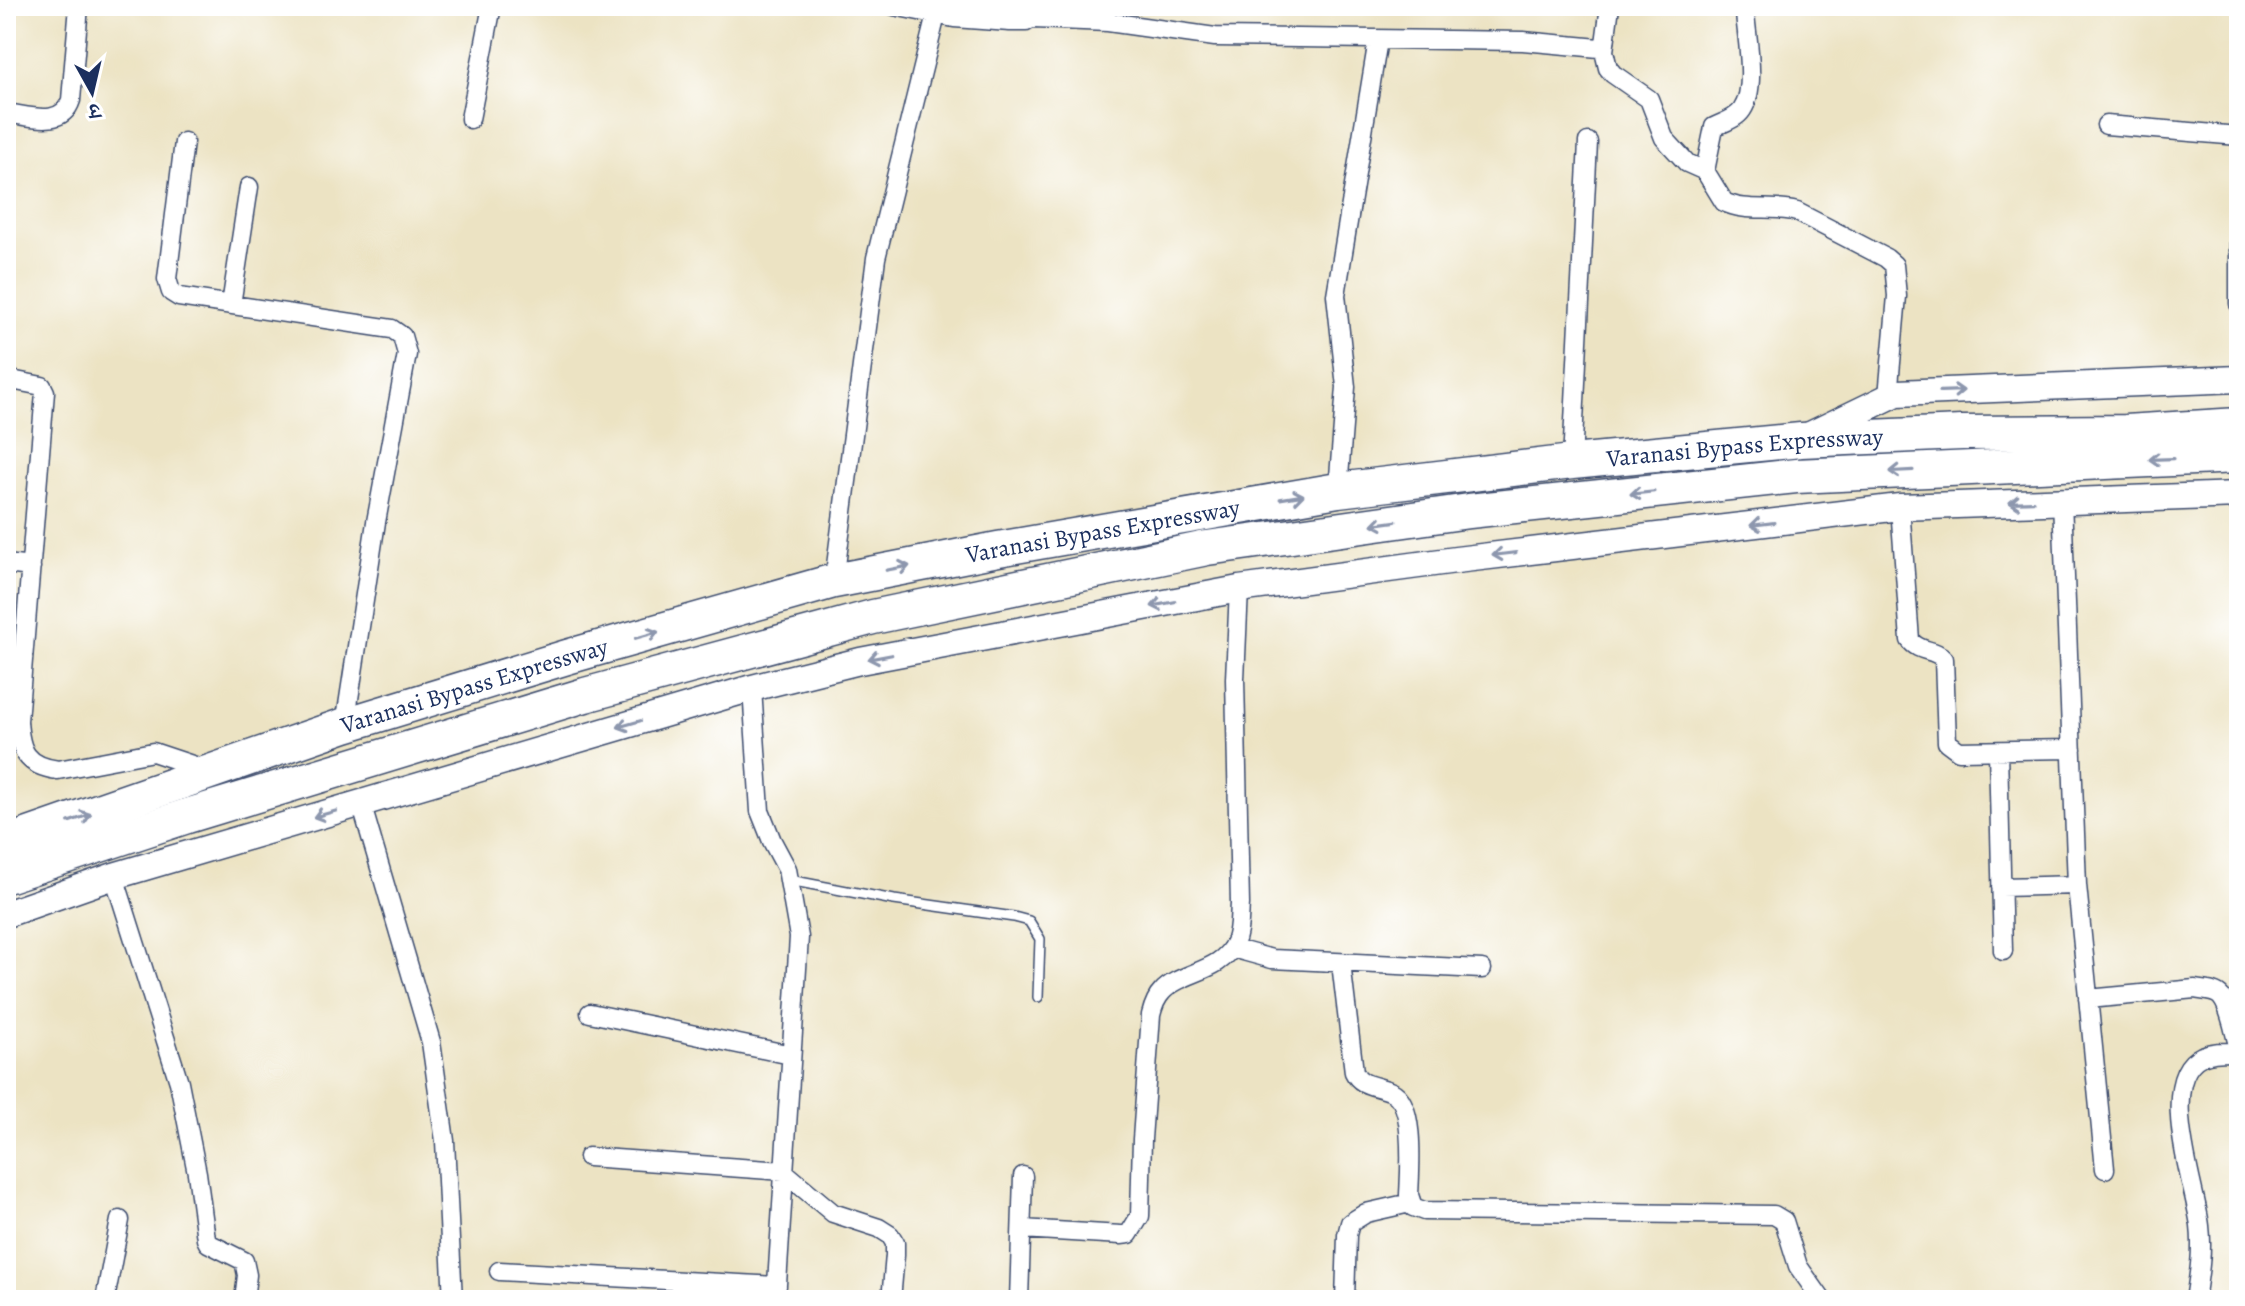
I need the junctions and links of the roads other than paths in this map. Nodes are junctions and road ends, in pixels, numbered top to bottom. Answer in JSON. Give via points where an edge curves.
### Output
{"nodes":[{"id":1,"x":79,"y":6,"type":"edge"},
{"id":2,"x":492,"y":6,"type":"edge"},
{"id":3,"x":894,"y":6,"type":"edge"},
{"id":4,"x":1610,"y":6,"type":"edge"},
{"id":5,"x":1742,"y":6,"type":"edge"},
{"id":6,"x":1038,"y":12,"type":"edge"},
{"id":7,"x":936,"y":15,"type":"junction"},
{"id":8,"x":1378,"y":40,"type":"junction"},
{"id":9,"x":1604,"y":51,"type":"junction"},
{"id":10,"x":6,"y":113,"type":"edge"},
{"id":11,"x":470,"y":119,"type":"dead end"},
{"id":12,"x":2106,"y":125,"type":"dead end"},
{"id":13,"x":2239,"y":136,"type":"edge"},
{"id":14,"x":184,"y":142,"type":"dead end"},
{"id":15,"x":1588,"y":142,"type":"dead end"},
{"id":16,"x":1705,"y":171,"type":"junction"},
{"id":17,"x":249,"y":187,"type":"dead end"},
{"id":18,"x":2239,"y":243,"type":"edge"},
{"id":19,"x":2239,"y":304,"type":"edge"},
{"id":20,"x":231,"y":305,"type":"junction"},
{"id":21,"x":6,"y":379,"type":"edge"},
{"id":22,"x":2239,"y":379,"type":"edge"},
{"id":23,"x":1888,"y":396,"type":"junction"},
{"id":24,"x":2239,"y":425,"type":"edge"},
{"id":25,"x":1801,"y":440,"type":"junction"},
{"id":26,"x":2239,"y":456,"type":"edge"},
{"id":27,"x":1572,"y":462,"type":"junction"},
{"id":28,"x":1338,"y":490,"type":"junction"},
{"id":29,"x":2239,"y":495,"type":"edge"},
{"id":30,"x":2062,"y":500,"type":"junction"},
{"id":31,"x":1900,"y":507,"type":"junction"},
{"id":32,"x":6,"y":564,"type":"edge"},
{"id":33,"x":31,"y":567,"type":"junction"},
{"id":34,"x":834,"y":581,"type":"junction"},
{"id":35,"x":1239,"y":589,"type":"junction"},
{"id":36,"x":752,"y":688,"type":"junction"},
{"id":37,"x":345,"y":725,"type":"junction"},
{"id":38,"x":2072,"y":749,"type":"junction"},
{"id":39,"x":1998,"y":751,"type":"junction"},
{"id":40,"x":213,"y":772,"type":"junction"},
{"id":41,"x":361,"y":803,"type":"junction"},
{"id":42,"x":6,"y":843,"type":"edge"},
{"id":43,"x":6,"y":876,"type":"edge"},
{"id":44,"x":114,"y":876,"type":"junction"},
{"id":45,"x":789,"y":880,"type":"junction"},
{"id":46,"x":2077,"y":885,"type":"junction"},
{"id":47,"x":2001,"y":887,"type":"junction"},
{"id":48,"x":6,"y":914,"type":"edge"},
{"id":49,"x":1232,"y":948,"type":"junction"},
{"id":50,"x":2003,"y":951,"type":"dead end"},
{"id":51,"x":1341,"y":963,"type":"junction"},
{"id":52,"x":1482,"y":969,"type":"dead end"},
{"id":53,"x":1038,"y":997,"type":"dead end"},
{"id":54,"x":2088,"y":999,"type":"junction"},
{"id":55,"x":590,"y":1013,"type":"dead end"},
{"id":56,"x":2239,"y":1050,"type":"edge"},
{"id":57,"x":791,"y":1055,"type":"junction"},
{"id":58,"x":588,"y":1157,"type":"dead end"},
{"id":59,"x":2105,"y":1169,"type":"dead end"},
{"id":60,"x":783,"y":1171,"type":"junction"},
{"id":61,"x":1023,"y":1176,"type":"dead end"},
{"id":62,"x":1410,"y":1203,"type":"junction"},
{"id":63,"x":120,"y":1220,"type":"dead end"},
{"id":64,"x":1022,"y":1229,"type":"junction"},
{"id":65,"x":499,"y":1271,"type":"dead end"},
{"id":66,"x":776,"y":1293,"type":"edge"},
{"id":67,"x":105,"y":1300,"type":"edge"},
{"id":68,"x":244,"y":1300,"type":"edge"},
{"id":69,"x":453,"y":1300,"type":"edge"},
{"id":70,"x":891,"y":1300,"type":"edge"},
{"id":71,"x":1019,"y":1300,"type":"edge"},
{"id":72,"x":1345,"y":1300,"type":"edge"},
{"id":73,"x":1822,"y":1300,"type":"edge"},
{"id":74,"x":2195,"y":1300,"type":"edge"}],
"edges":[{"from":1,"to":10,"type":"street","via":[[68,110],[52,118]]},
{"from":2,"to":11,"type":"street"},
{"from":3,"to":7,"type":"street"},
{"from":4,"to":9,"type":"street"},
{"from":5,"to":16,"type":"street","via":[[1748,98],[1735,117],[1714,127]]},
{"from":6,"to":7,"type":"street","via":[[1026,22]]},
{"from":6,"to":8,"type":"street","via":[[1215,37]]},
{"from":7,"to":34,"type":"street","via":[[876,258]]},
{"from":8,"to":9,"type":"street","via":[[1523,41]]},
{"from":8,"to":28,"type":"street","via":[[1336,295],[1346,387]]},
{"from":9,"to":16,"type":"street","via":[[1613,74],[1649,99],[1664,138],[1679,158]]},
{"from":12,"to":13,"type":"street"},
{"from":14,"to":20,"type":"street","via":[[168,286],[179,297]]},
{"from":15,"to":27,"type":"street"},
{"from":16,"to":23,"type":"street","via":[[1724,202],[1797,212],[1894,265],[1897,296]]},
{"from":17,"to":20,"type":"street"},
{"from":18,"to":19,"type":"street"},
{"from":20,"to":37,"type":"street","via":[[392,329],[402,336],[407,354]]},
{"from":21,"to":33,"type":"street","via":[[42,386],[45,392]]},
{"from":23,"to":22,"type":"street","one_way":true},
{"from":23,"to":25,"type":"street"},
{"from":24,"to":25,"type":"highway","name":"Varanasi Bypass Expressway"},
{"from":25,"to":27,"type":"highway","name":"Varanasi Bypass Expressway"},
{"from":26,"to":43,"type":"highway","name":"Varanasi Bypass Expressway","one_way":true,"via":[[1796,476],[1469,511],[1207,548],[873,617],[600,691]]},
{"from":27,"to":28,"type":"highway","name":"Varanasi Bypass Expressway"},
{"from":34,"to":28,"type":"highway","name":"Varanasi Bypass Expressway","one_way":true},
{"from":29,"to":30,"type":"street"},
{"from":30,"to":31,"type":"street","one_way":true},
{"from":30,"to":38,"type":"street"},
{"from":31,"to":35,"type":"street","one_way":true},
{"from":31,"to":39,"type":"street","via":[[1910,640],[1944,659],[1947,742],[1959,751]]},
{"from":32,"to":33,"type":"street"},
{"from":33,"to":40,"type":"street","via":[[18,721],[26,756],[45,769],[58,770],[153,752]]},
{"from":37,"to":34,"type":"highway","name":"Varanasi Bypass Expressway","one_way":true},
{"from":35,"to":36,"type":"street","one_way":true,"via":[[860,661]]},
{"from":35,"to":49,"type":"street","via":[[1235,679],[1240,904]]},
{"from":36,"to":41,"type":"street","one_way":true},
{"from":36,"to":45,"type":"street","via":[[760,811]]},
{"from":37,"to":40,"type":"highway","name":"Varanasi Bypass Expressway"},
{"from":38,"to":39,"type":"street"},
{"from":38,"to":46,"type":"street"},
{"from":39,"to":47,"type":"street"},
{"from":42,"to":40,"type":"highway","name":"Varanasi Bypass Expressway","one_way":true},
{"from":41,"to":44,"type":"street","one_way":true},
{"from":41,"to":69,"type":"street","via":[[431,1042],[445,1141]]},
{"from":44,"to":48,"type":"street"},
{"from":44,"to":68,"type":"street","via":[[179,1082],[206,1239],[244,1261]]},
{"from":45,"to":53,"type":"lane","via":[[1029,921],[1040,939]]},
{"from":45,"to":57,"type":"street","via":[[799,937]]},
{"from":46,"to":47,"type":"street"},
{"from":46,"to":54,"type":"street"},
{"from":47,"to":50,"type":"street"},
{"from":49,"to":51,"type":"street","via":[[1272,959]]},
{"from":49,"to":64,"type":"street","via":[[1205,970],[1163,990],[1155,1003],[1140,1216],[1133,1230],[1121,1235]]},
{"from":51,"to":52,"type":"street"},
{"from":51,"to":62,"type":"street","via":[[1354,1072],[1361,1082],[1397,1095],[1407,1111]]},
{"from":54,"to":56,"type":"street","via":[[2195,989],[2213,992],[2226,1008]]},
{"from":54,"to":59,"type":"street"},
{"from":55,"to":57,"type":"street"},
{"from":56,"to":74,"type":"street","via":[[2201,1057],[2184,1080],[2180,1131],[2202,1245]]},
{"from":57,"to":60,"type":"street"},
{"from":58,"to":60,"type":"street"},
{"from":60,"to":66,"type":"street"},
{"from":60,"to":70,"type":"street","via":[[833,1213],[890,1235],[895,1243]]},
{"from":61,"to":64,"type":"street"},
{"from":62,"to":72,"type":"street","via":[[1366,1213],[1350,1223]]},
{"from":62,"to":73,"type":"street","via":[[1424,1211],[1774,1215],[1784,1221],[1798,1266]]},
{"from":63,"to":67,"type":"street"},
{"from":64,"to":71,"type":"street"},
{"from":65,"to":66,"type":"street"}]}
